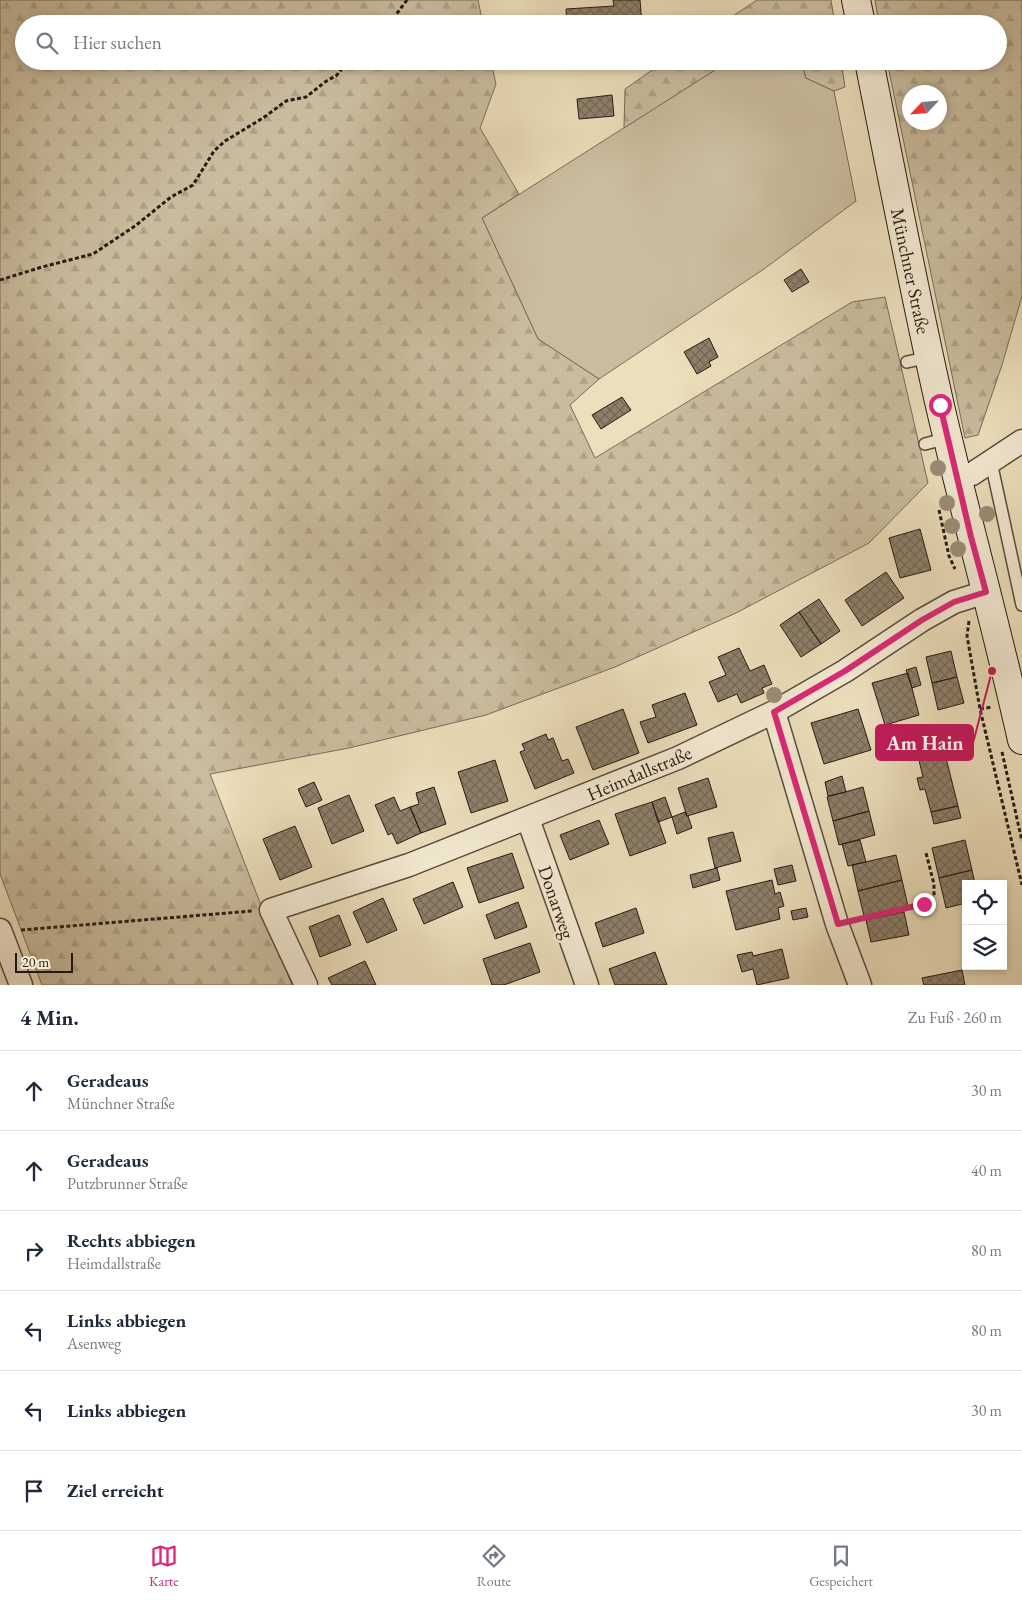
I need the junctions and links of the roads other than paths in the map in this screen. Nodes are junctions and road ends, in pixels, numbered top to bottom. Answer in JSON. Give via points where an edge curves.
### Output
{"nodes":[{"id":1,"x":856,"y":0,"type":"edge"},
{"id":2,"x":859,"y":15,"type":"edge"},
{"id":3,"x":871,"y":70,"type":"edge"},
{"id":4,"x":1022,"y":441,"type":"edge"},
{"id":5,"x":991,"y":462,"type":"junction"},
{"id":6,"x":958,"y":479,"type":"junction"},
{"id":7,"x":986,"y":592,"type":"junction"},
{"id":8,"x":1022,"y":605,"type":"edge"},
{"id":9,"x":774,"y":712,"type":"junction"},
{"id":10,"x":1022,"y":740,"type":"edge"},
{"id":11,"x":528,"y":819,"type":"junction"},
{"id":12,"x":0,"y":931,"type":"edge"},
{"id":13,"x":21,"y":985,"type":"edge"},
{"id":14,"x":306,"y":985,"type":"edge"},
{"id":15,"x":587,"y":985,"type":"edge"},
{"id":16,"x":860,"y":985,"type":"edge"}],
"edges":[{"from":1,"to":2,"type":"main road"},
{"from":3,"to":6,"type":"main road","name":"Münchner Straße","via":[[911,272],[918,360],[940,405],[937,441]]},
{"from":4,"to":5,"type":"street"},
{"from":5,"to":6,"type":"street"},
{"from":5,"to":8,"type":"lane"},
{"from":6,"to":7,"type":"main road","name":"Münchner Straße"},
{"from":7,"to":9,"type":"street","name":"Heimdallstraße","via":[[954,602],[922,620],[845,671]]},
{"from":7,"to":10,"type":"main road","name":"Münchner Straße"},
{"from":9,"to":11,"type":"street","name":"Heimdallstraße","via":[[678,758]]},
{"from":9,"to":16,"type":"street","via":[[838,924]]},
{"from":11,"to":14,"type":"street","name":"Heimdallstraße","via":[[409,865],[271,910]]},
{"from":11,"to":15,"type":"street","name":"Donarweg"},
{"from":12,"to":13,"type":"street"}]}
